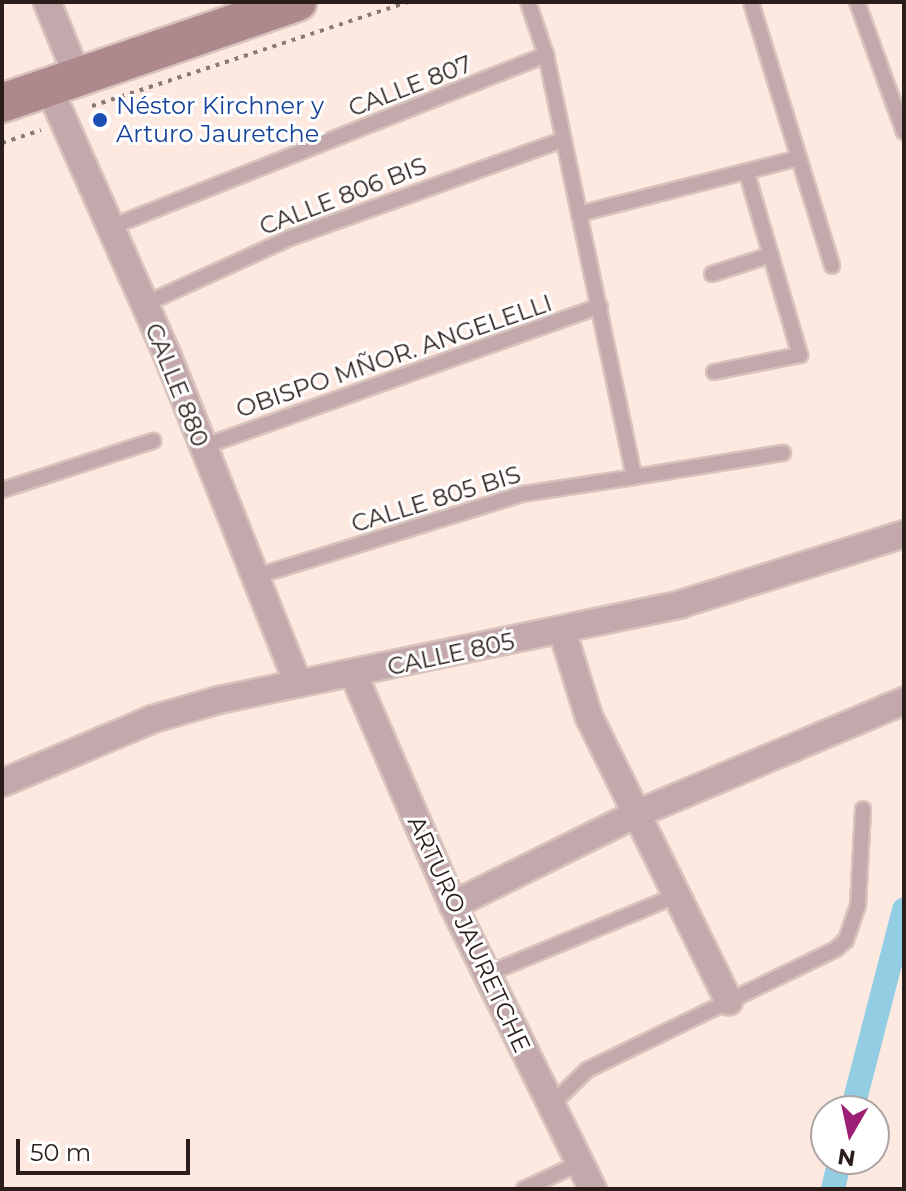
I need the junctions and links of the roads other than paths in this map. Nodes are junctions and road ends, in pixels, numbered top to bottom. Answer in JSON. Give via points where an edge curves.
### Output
{"nodes":[{"id":1,"x":47,"y":2,"type":"edge"},
{"id":2,"x":297,"y":2,"type":"edge"},
{"id":3,"x":528,"y":2,"type":"edge"},
{"id":4,"x":751,"y":2,"type":"edge"},
{"id":5,"x":857,"y":2,"type":"edge"},
{"id":6,"x":546,"y":55,"type":"junction"},
{"id":7,"x":62,"y":92,"type":"junction"},
{"id":8,"x":2,"y":103,"type":"edge"},
{"id":9,"x":904,"y":132,"type":"edge"},
{"id":10,"x":562,"y":140,"type":"junction"},
{"id":11,"x":799,"y":158,"type":"junction"},
{"id":12,"x":747,"y":174,"type":"junction"},
{"id":13,"x":579,"y":214,"type":"junction"},
{"id":14,"x":111,"y":227,"type":"junction"},
{"id":15,"x":771,"y":255,"type":"junction"},
{"id":16,"x":832,"y":266,"type":"dead end"},
{"id":17,"x":712,"y":274,"type":"dead end"},
{"id":18,"x":145,"y":304,"type":"junction"},
{"id":19,"x":600,"y":306,"type":"junction"},
{"id":20,"x":714,"y":372,"type":"dead end"},
{"id":21,"x":153,"y":441,"type":"dead end"},
{"id":22,"x":202,"y":447,"type":"junction"},
{"id":23,"x":783,"y":453,"type":"dead end"},
{"id":24,"x":634,"y":477,"type":"junction"},
{"id":25,"x":2,"y":490,"type":"edge"},
{"id":26,"x":904,"y":534,"type":"edge"},
{"id":27,"x":254,"y":577,"type":"junction"},
{"id":28,"x":562,"y":630,"type":"junction"},
{"id":29,"x":354,"y":675,"type":"junction"},
{"id":30,"x":298,"y":684,"type":"junction"},
{"id":31,"x":904,"y":701,"type":"edge"},
{"id":32,"x":2,"y":783,"type":"edge"},
{"id":33,"x":863,"y":809,"type":"dead end"},
{"id":34,"x":634,"y":815,"type":"junction"},
{"id":35,"x":675,"y":896,"type":"junction"},
{"id":36,"x":453,"y":905,"type":"junction"},
{"id":37,"x":487,"y":974,"type":"junction"},
{"id":38,"x":729,"y":1001,"type":"junction"},
{"id":39,"x":550,"y":1106,"type":"junction"},
{"id":40,"x":580,"y":1163,"type":"junction"},
{"id":41,"x":524,"y":1189,"type":"edge"},
{"id":42,"x":593,"y":1189,"type":"edge"}],
"edges":[{"from":1,"to":7,"type":"street","name":"CALLE 880"},
{"from":2,"to":7,"type":"main road"},
{"from":3,"to":6,"type":"lane"},
{"from":4,"to":11,"type":"lane"},
{"from":5,"to":9,"type":"lane"},
{"from":6,"to":10,"type":"lane"},
{"from":6,"to":14,"type":"lane","name":"CALLE 807"},
{"from":7,"to":8,"type":"main road"},
{"from":7,"to":14,"type":"street","name":"CALLE 880"},
{"from":10,"to":13,"type":"lane"},
{"from":10,"to":18,"type":"lane","name":"CALLE 806 BIS","via":[[303,233]]},
{"from":11,"to":12,"type":"lane"},
{"from":11,"to":16,"type":"lane"},
{"from":12,"to":13,"type":"lane"},
{"from":12,"to":15,"type":"lane"},
{"from":13,"to":19,"type":"lane"},
{"from":14,"to":18,"type":"street","name":"CALLE 880"},
{"from":15,"to":17,"type":"lane"},
{"from":15,"to":20,"type":"lane","via":[[800,355]]},
{"from":18,"to":22,"type":"street","name":"CALLE 880"},
{"from":19,"to":22,"type":"lane","name":"OBISPO MÑOR. ANGELELLI"},
{"from":19,"to":24,"type":"lane"},
{"from":21,"to":25,"type":"lane"},
{"from":22,"to":27,"type":"street","name":"CALLE 880"},
{"from":23,"to":24,"type":"lane","name":"CALLE 805 BIS"},
{"from":24,"to":27,"type":"lane","name":"CALLE 805 BIS","via":[[522,494]]},
{"from":26,"to":28,"type":"street","name":"CALLE 805","via":[[681,604]]},
{"from":27,"to":30,"type":"street","name":"CALLE 880"},
{"from":28,"to":29,"type":"street","name":"CALLE 805"},
{"from":28,"to":34,"type":"street","via":[[589,717]]},
{"from":29,"to":30,"type":"street","name":"CALLE 805"},
{"from":29,"to":36,"type":"street","name":"ARTURO JAURETCHE"},
{"from":30,"to":32,"type":"street","name":"CALLE 805","via":[[153,719]]},
{"from":31,"to":34,"type":"street"},
{"from":33,"to":38,"type":"lane","via":[[858,905],[846,940]]},
{"from":34,"to":35,"type":"street"},
{"from":34,"to":36,"type":"street"},
{"from":35,"to":37,"type":"lane"},
{"from":35,"to":38,"type":"street"},
{"from":36,"to":37,"type":"street","name":"ARTURO JAURETCHE"},
{"from":37,"to":39,"type":"street","name":"ARTURO JAURETCHE"},
{"from":38,"to":39,"type":"lane","via":[[587,1070]]},
{"from":39,"to":40,"type":"street","name":"ARTURO JAURETCHE"},
{"from":40,"to":41,"type":"lane"},
{"from":40,"to":42,"type":"street","name":"ARTURO JAURETCHE"}]}
